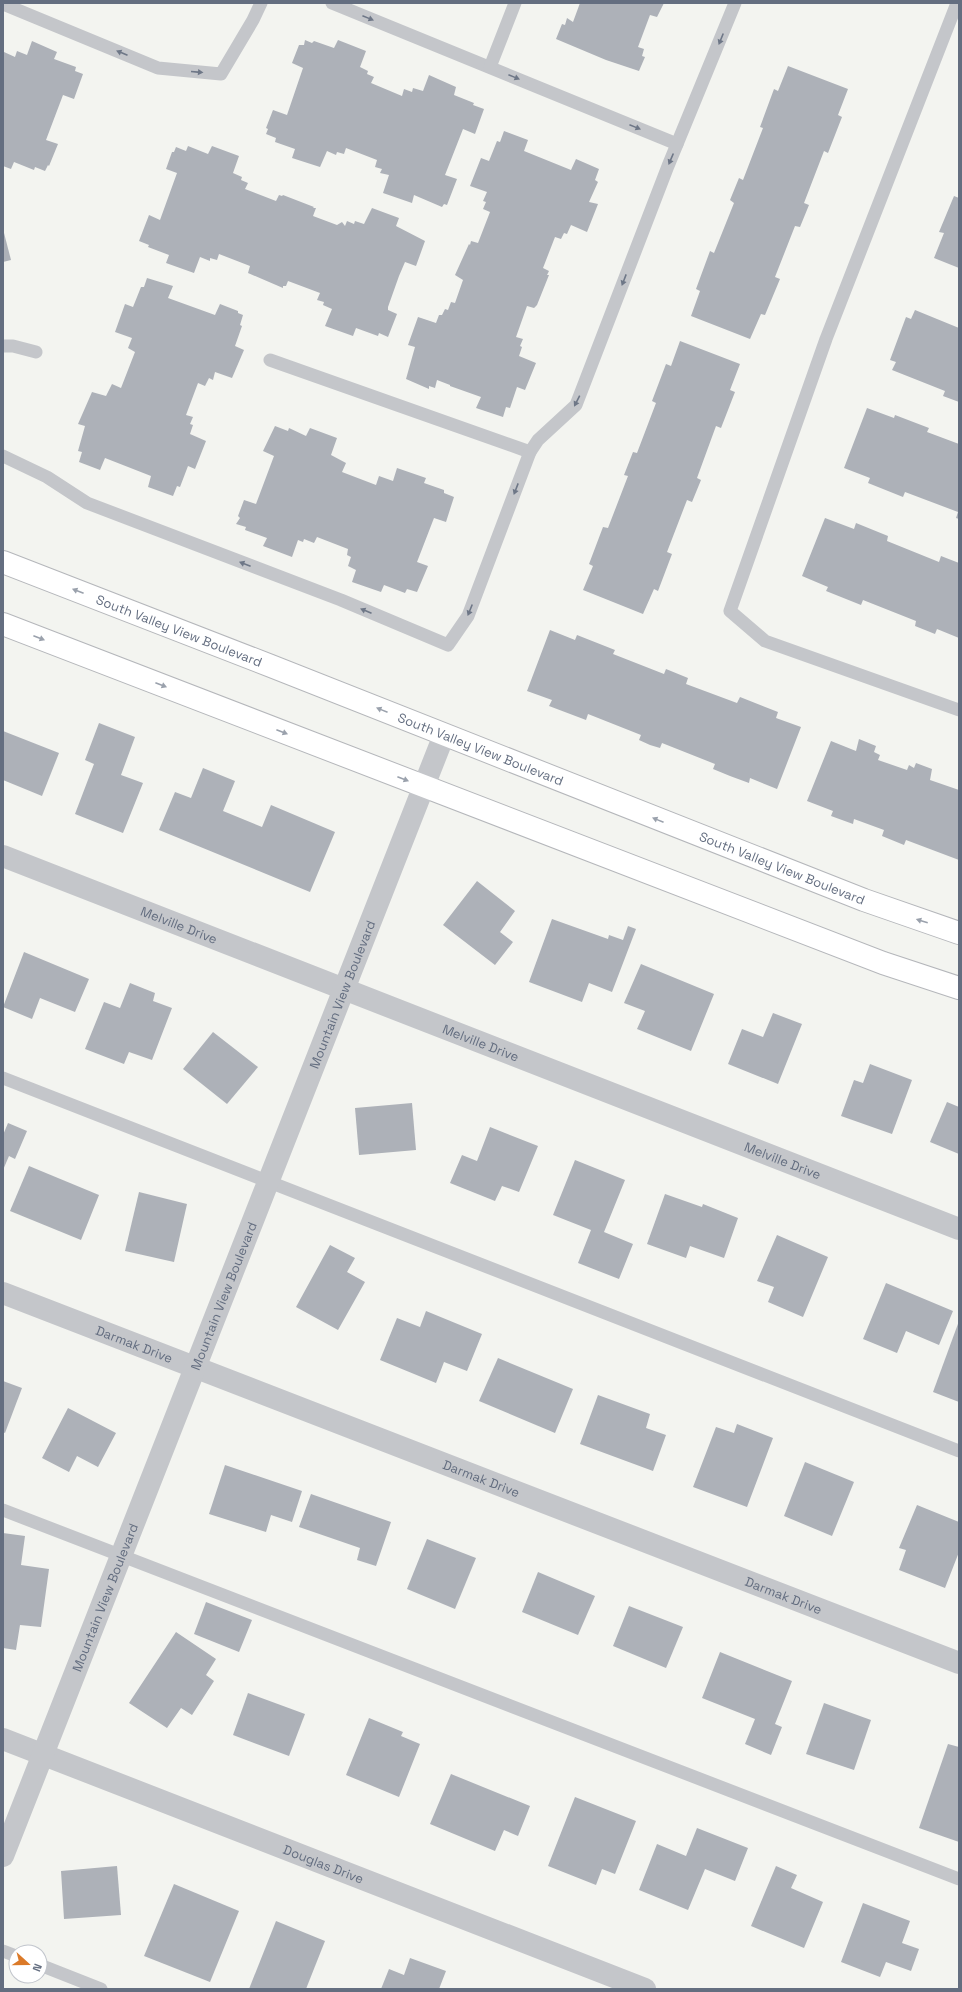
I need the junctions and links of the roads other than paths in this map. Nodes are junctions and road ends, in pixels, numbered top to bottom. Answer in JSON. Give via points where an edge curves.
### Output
{"nodes":[{"id":1,"x":261,"y":3,"type":"edge"},
{"id":2,"x":332,"y":3,"type":"edge"},
{"id":3,"x":515,"y":3,"type":"edge"},
{"id":4,"x":735,"y":3,"type":"edge"},
{"id":5,"x":957,"y":3,"type":"edge"},
{"id":6,"x":3,"y":4,"type":"edge"},
{"id":7,"x":490,"y":68,"type":"junction"},
{"id":8,"x":677,"y":144,"type":"junction"},
{"id":9,"x":3,"y":346,"type":"edge"},
{"id":10,"x":36,"y":352,"type":"dead end"},
{"id":11,"x":270,"y":360,"type":"dead end"},
{"id":12,"x":530,"y":452,"type":"junction"},
{"id":13,"x":3,"y":456,"type":"edge"},
{"id":14,"x":3,"y":562,"type":"edge"},
{"id":15,"x":3,"y":624,"type":"edge"},
{"id":16,"x":959,"y":710,"type":"edge"},
{"id":17,"x":444,"y":735,"type":"junction"},
{"id":18,"x":425,"y":787,"type":"junction"},
{"id":19,"x":3,"y":856,"type":"edge"},
{"id":20,"x":959,"y":933,"type":"edge"},
{"id":21,"x":959,"y":988,"type":"edge"},
{"id":22,"x":345,"y":990,"type":"junction"},
{"id":23,"x":3,"y":1078,"type":"edge"},
{"id":24,"x":268,"y":1183,"type":"junction"},
{"id":25,"x":959,"y":1229,"type":"edge"},
{"id":26,"x":3,"y":1292,"type":"edge"},
{"id":27,"x":196,"y":1367,"type":"junction"},
{"id":28,"x":959,"y":1451,"type":"edge"},
{"id":29,"x":3,"y":1510,"type":"edge"},
{"id":30,"x":121,"y":1556,"type":"junction"},
{"id":31,"x":959,"y":1663,"type":"edge"},
{"id":32,"x":3,"y":1738,"type":"edge"},
{"id":33,"x":43,"y":1754,"type":"junction"},
{"id":34,"x":3,"y":1856,"type":"edge"},
{"id":35,"x":959,"y":1879,"type":"edge"},
{"id":36,"x":48,"y":1968,"type":"edge"},
{"id":37,"x":101,"y":1989,"type":"edge"},
{"id":38,"x":645,"y":1989,"type":"edge"}],
"edges":[{"from":1,"to":6,"type":"lane","via":[[254,20],[221,74],[158,68]]},
{"from":2,"to":7,"type":"lane","one_way":true},
{"from":3,"to":7,"type":"lane"},
{"from":4,"to":8,"type":"lane","one_way":true},
{"from":5,"to":16,"type":"lane","via":[[826,339],[730,610],[765,641]]},
{"from":7,"to":8,"type":"lane","one_way":true},
{"from":8,"to":12,"type":"lane","one_way":true,"via":[[576,405],[538,440]]},
{"from":9,"to":10,"type":"lane"},
{"from":11,"to":12,"type":"lane"},
{"from":12,"to":13,"type":"lane","one_way":true,"via":[[468,616],[448,645],[340,600],[88,503],[47,477]]},
{"from":17,"to":14,"type":"main road","name":"South Valley View Boulevard","one_way":true},
{"from":15,"to":18,"type":"main road","one_way":true},
{"from":17,"to":18,"type":"street","name":"Mountain View Boulevard"},
{"from":20,"to":17,"type":"main road","name":"South Valley View Boulevard","one_way":true,"via":[[864,900]]},
{"from":18,"to":21,"type":"main road","via":[[883,963]]},
{"from":18,"to":22,"type":"street","name":"Mountain View Boulevard"},
{"from":19,"to":22,"type":"street","name":"Melville Drive"},
{"from":22,"to":24,"type":"street","name":"Mountain View Boulevard"},
{"from":22,"to":25,"type":"street","name":"Melville Drive"},
{"from":23,"to":24,"type":"lane"},
{"from":24,"to":27,"type":"street","name":"Mountain View Boulevard"},
{"from":24,"to":28,"type":"lane"},
{"from":26,"to":27,"type":"street","name":"Darmak Drive"},
{"from":27,"to":30,"type":"street","name":"Mountain View Boulevard"},
{"from":27,"to":31,"type":"street","name":"Darmak Drive"},
{"from":29,"to":30,"type":"lane"},
{"from":30,"to":33,"type":"street","name":"Mountain View Boulevard"},
{"from":30,"to":35,"type":"lane"},
{"from":32,"to":33,"type":"street","name":"Douglas Drive"},
{"from":33,"to":34,"type":"street","name":"Mountain View Boulevard"},
{"from":33,"to":38,"type":"street","name":"Douglas Drive"},
{"from":36,"to":37,"type":"lane"}]}
